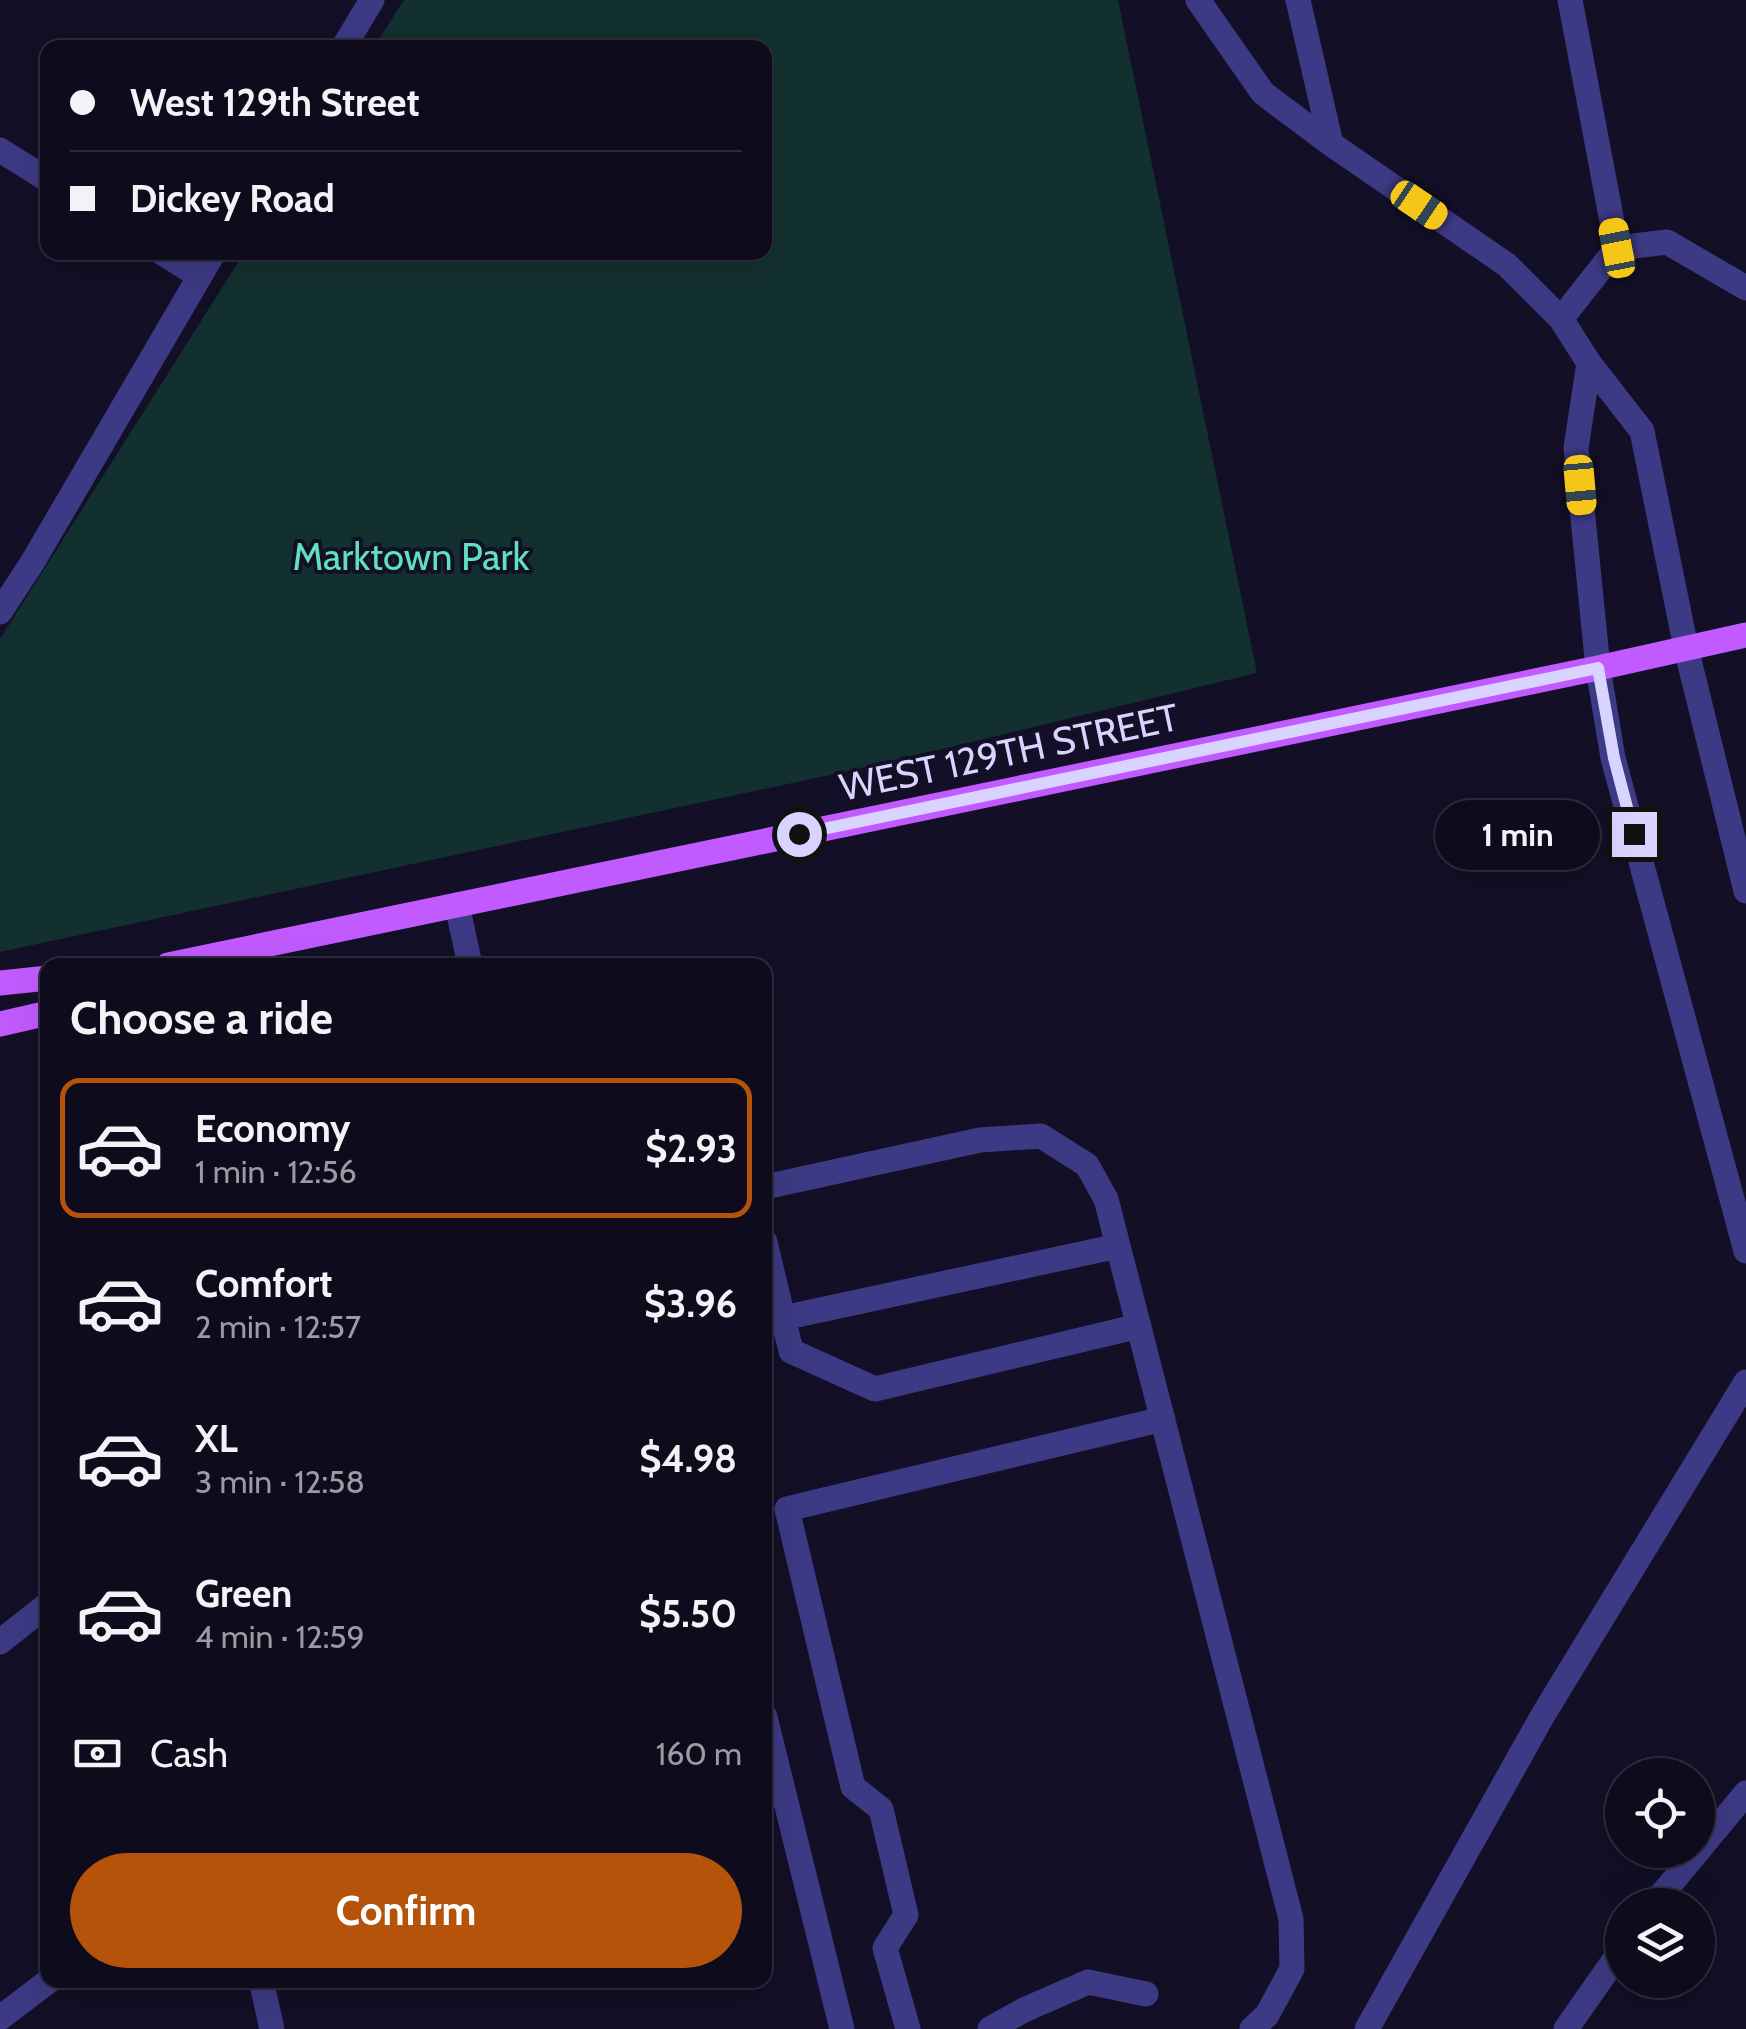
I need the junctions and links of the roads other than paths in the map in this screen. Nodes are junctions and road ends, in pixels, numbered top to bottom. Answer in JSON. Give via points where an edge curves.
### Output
{"nodes":[{"id":1,"x":372,"y":0,"type":"edge"},
{"id":2,"x":1198,"y":0,"type":"edge"},
{"id":3,"x":1298,"y":0,"type":"edge"},
{"id":4,"x":1570,"y":0,"type":"edge"},
{"id":5,"x":347,"y":40,"type":"edge"},
{"id":6,"x":1331,"y":144,"type":"junction"},
{"id":7,"x":0,"y":150,"type":"edge"},
{"id":8,"x":40,"y":175,"type":"edge"},
{"id":9,"x":1617,"y":248,"type":"junction"},
{"id":10,"x":174,"y":260,"type":"edge"},
{"id":11,"x":209,"y":260,"type":"edge"},
{"id":12,"x":199,"y":276,"type":"junction"},
{"id":13,"x":1746,"y":288,"type":"edge"},
{"id":14,"x":1561,"y":319,"type":"junction"},
{"id":15,"x":1590,"y":363,"type":"junction"},
{"id":16,"x":0,"y":612,"type":"edge"},
{"id":17,"x":1746,"y":635,"type":"edge"},
{"id":18,"x":1686,"y":648,"type":"junction"},
{"id":19,"x":1598,"y":668,"type":"junction"},
{"id":20,"x":1746,"y":891,"type":"edge"},
{"id":21,"x":457,"y":905,"type":"junction"},
{"id":22,"x":202,"y":958,"type":"edge"},
{"id":23,"x":468,"y":958,"type":"edge"},
{"id":24,"x":40,"y":979,"type":"edge"},
{"id":25,"x":0,"y":982,"type":"edge"},
{"id":26,"x":40,"y":1016,"type":"edge"},
{"id":27,"x":0,"y":1024,"type":"edge"},
{"id":28,"x":772,"y":1185,"type":"edge"},
{"id":29,"x":1118,"y":1246,"type":"junction"},
{"id":30,"x":1746,"y":1251,"type":"edge"},
{"id":31,"x":772,"y":1272,"type":"edge"},
{"id":32,"x":783,"y":1318,"type":"junction"},
{"id":33,"x":1139,"y":1326,"type":"junction"},
{"id":34,"x":1746,"y":1382,"type":"edge"},
{"id":35,"x":1163,"y":1419,"type":"junction"},
{"id":36,"x":40,"y":1610,"type":"edge"},
{"id":37,"x":0,"y":1642,"type":"edge"},
{"id":38,"x":772,"y":1745,"type":"edge"},
{"id":39,"x":1746,"y":1794,"type":"edge"},
{"id":40,"x":1667,"y":1888,"type":"edge"},
{"id":41,"x":1605,"y":1973,"type":"edge"},
{"id":42,"x":40,"y":1988,"type":"edge"},
{"id":43,"x":263,"y":1988,"type":"edge"},
{"id":44,"x":1146,"y":1994,"type":"dead end"},
{"id":45,"x":0,"y":2018,"type":"edge"},
{"id":46,"x":272,"y":2029,"type":"edge"},
{"id":47,"x":842,"y":2029,"type":"edge"},
{"id":48,"x":908,"y":2029,"type":"edge"},
{"id":49,"x":990,"y":2029,"type":"edge"},
{"id":50,"x":1252,"y":2029,"type":"edge"},
{"id":51,"x":1367,"y":2029,"type":"edge"},
{"id":52,"x":1566,"y":2029,"type":"edge"}],
"edges":[{"from":1,"to":5,"type":"street"},
{"from":2,"to":6,"type":"street","via":[[1263,93]]},
{"from":3,"to":6,"type":"street"},
{"from":4,"to":9,"type":"street"},
{"from":6,"to":14,"type":"street","via":[[1508,266]]},
{"from":7,"to":8,"type":"street"},
{"from":9,"to":13,"type":"street","via":[[1667,242]]},
{"from":9,"to":14,"type":"street"},
{"from":10,"to":12,"type":"street"},
{"from":11,"to":12,"type":"street"},
{"from":12,"to":16,"type":"street"},
{"from":14,"to":15,"type":"street"},
{"from":15,"to":18,"type":"street","via":[[1642,431]]},
{"from":15,"to":19,"type":"street","via":[[1576,448]]},
{"from":17,"to":18,"type":"main road","name":"WEST 129TH STREET"},
{"from":18,"to":19,"type":"main road","name":"WEST 129TH STREET"},
{"from":18,"to":20,"type":"street"},
{"from":19,"to":21,"type":"main road","name":"WEST 129TH STREET"},
{"from":19,"to":30,"type":"street","via":[[1614,758]]},
{"from":21,"to":22,"type":"main road","name":"WEST 129TH STREET"},
{"from":21,"to":23,"type":"street"},
{"from":24,"to":25,"type":"main road"},
{"from":26,"to":27,"type":"main road"},
{"from":28,"to":29,"type":"street","via":[[980,1140],[1042,1136],[1087,1165],[1106,1200]]},
{"from":29,"to":32,"type":"street"},
{"from":29,"to":33,"type":"street"},
{"from":31,"to":32,"type":"street"},
{"from":32,"to":33,"type":"street","via":[[791,1351],[875,1389]]},
{"from":33,"to":35,"type":"street"},
{"from":34,"to":51,"type":"street","via":[[1543,1715]]},
{"from":35,"to":48,"type":"street","via":[[786,1509],[853,1786],[881,1809],[906,1915],[885,1948]]},
{"from":35,"to":50,"type":"street","via":[[1291,1919],[1292,1969]]},
{"from":36,"to":37,"type":"street"},
{"from":38,"to":47,"type":"street"},
{"from":39,"to":40,"type":"street"},
{"from":41,"to":52,"type":"street"},
{"from":42,"to":45,"type":"street"},
{"from":43,"to":46,"type":"street"},
{"from":44,"to":49,"type":"street","via":[[1088,1982]]}]}
